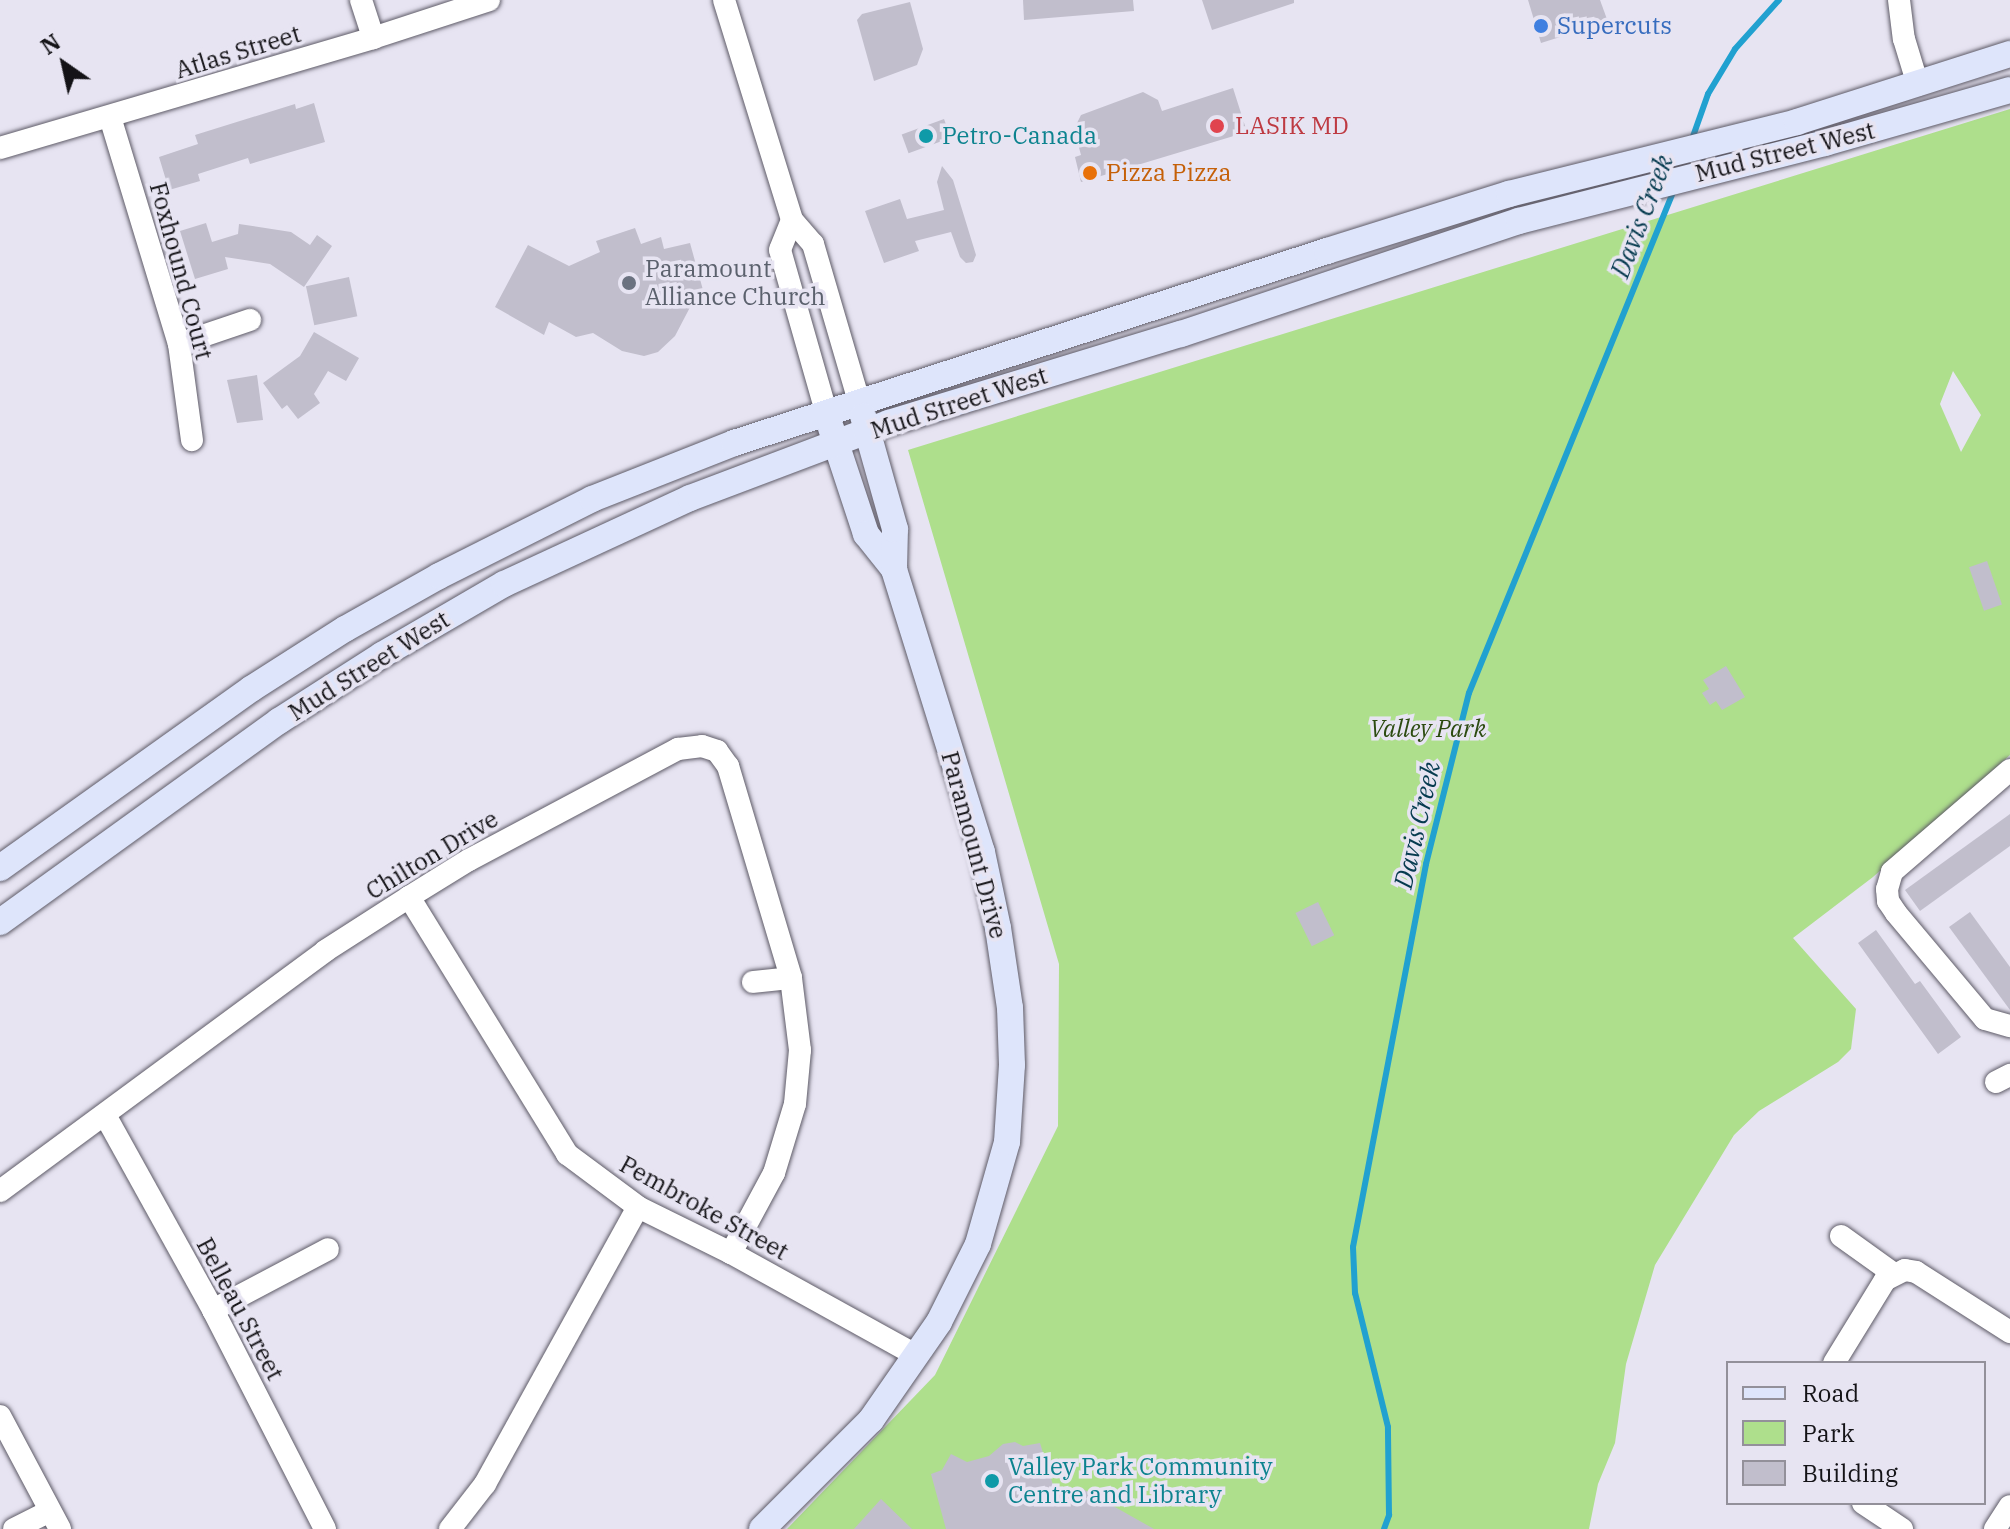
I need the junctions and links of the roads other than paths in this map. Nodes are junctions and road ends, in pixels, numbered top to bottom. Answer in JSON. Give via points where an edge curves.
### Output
{"nodes":[{"id":1,"x":361,"y":0,"type":"edge"},
{"id":2,"x":489,"y":0,"type":"edge"},
{"id":3,"x":724,"y":0,"type":"edge"},
{"id":4,"x":1899,"y":0,"type":"edge"},
{"id":5,"x":373,"y":38,"type":"junction"},
{"id":6,"x":2010,"y":54,"type":"edge"},
{"id":7,"x":1918,"y":85,"type":"junction"},
{"id":8,"x":2010,"y":90,"type":"edge"},
{"id":9,"x":110,"y":117,"type":"junction"},
{"id":10,"x":0,"y":148,"type":"edge"},
{"id":11,"x":792,"y":220,"type":"junction"},
{"id":12,"x":250,"y":320,"type":"dead end"},
{"id":13,"x":179,"y":344,"type":"junction"},
{"id":14,"x":859,"y":401,"type":"junction"},
{"id":15,"x":826,"y":412,"type":"junction"},
{"id":16,"x":867,"y":431,"type":"junction"},
{"id":17,"x":192,"y":440,"type":"dead end"},
{"id":18,"x":836,"y":444,"type":"junction"},
{"id":19,"x":894,"y":569,"type":"junction"},
{"id":20,"x":2010,"y":770,"type":"edge"},
{"id":21,"x":0,"y":868,"type":"edge"},
{"id":22,"x":409,"y":897,"type":"junction"},
{"id":23,"x":0,"y":922,"type":"edge"},
{"id":24,"x":791,"y":978,"type":"junction"},
{"id":25,"x":753,"y":982,"type":"dead end"},
{"id":26,"x":2010,"y":1026,"type":"edge"},
{"id":27,"x":105,"y":1115,"type":"junction"},
{"id":28,"x":0,"y":1191,"type":"edge"},
{"id":29,"x":638,"y":1207,"type":"junction"},
{"id":30,"x":1841,"y":1236,"type":"dead end"},
{"id":31,"x":328,"y":1249,"type":"dead end"},
{"id":32,"x":731,"y":1253,"type":"junction"},
{"id":33,"x":1894,"y":1274,"type":"junction"},
{"id":34,"x":213,"y":1310,"type":"junction"},
{"id":35,"x":2010,"y":1332,"type":"edge"},
{"id":36,"x":916,"y":1355,"type":"junction"},
{"id":37,"x":1835,"y":1361,"type":"edge"},
{"id":38,"x":0,"y":1416,"type":"edge"},
{"id":39,"x":1866,"y":1505,"type":"edge"},
{"id":40,"x":2010,"y":1506,"type":"edge"},
{"id":41,"x":55,"y":1520,"type":"edge"},
{"id":42,"x":14,"y":1529,"type":"edge"},
{"id":43,"x":325,"y":1529,"type":"edge"},
{"id":44,"x":450,"y":1529,"type":"edge"},
{"id":45,"x":762,"y":1529,"type":"edge"},
{"id":46,"x":1902,"y":1529,"type":"edge"},
{"id":47,"x":1995,"y":1529,"type":"edge"}],
"edges":[{"from":1,"to":5,"type":"street"},
{"from":2,"to":5,"type":"street","name":"Atlas Street"},
{"from":3,"to":11,"type":"street","name":"Paramount Drive"},
{"from":4,"to":7,"type":"street"},
{"from":5,"to":9,"type":"street","name":"Atlas Street"},
{"from":6,"to":7,"type":"main road","name":"Mud Street West"},
{"from":7,"to":14,"type":"main road","name":"Mud Street West","via":[[1819,116],[1464,208]]},
{"from":8,"to":16,"type":"main road","name":"Mud Street West","via":[[1519,221]]},
{"from":9,"to":10,"type":"street","name":"Atlas Street"},
{"from":9,"to":13,"type":"street","name":"Foxhound Court"},
{"from":11,"to":14,"type":"street","name":"Paramount Drive","via":[[813,244]]},
{"from":11,"to":15,"type":"street","name":"Paramount Drive","via":[[780,250]]},
{"from":12,"to":13,"type":"street"},
{"from":13,"to":17,"type":"street","name":"Foxhound Court"},
{"from":14,"to":15,"type":"main road","name":"Mud Street West"},
{"from":14,"to":16,"type":"main road","name":"Paramount Drive"},
{"from":15,"to":18,"type":"main road","name":"Paramount Drive"},
{"from":15,"to":21,"type":"main road","name":"Mud Street West","via":[[592,499],[439,576],[251,689]]},
{"from":16,"to":18,"type":"main road","name":"Mud Street West"},
{"from":16,"to":19,"type":"main road","name":"Paramount Drive","via":[[895,529]]},
{"from":18,"to":19,"type":"main road","name":"Paramount Drive","via":[[866,534]]},
{"from":18,"to":23,"type":"main road","name":"Mud Street West","via":[[690,498],[504,584],[279,721]]},
{"from":19,"to":36,"type":"main road","name":"Paramount Drive","via":[[982,852],[1010,1008],[1012,1065],[1007,1142],[978,1244]]},
{"from":20,"to":26,"type":"street","via":[[1892,872],[1887,889],[1896,913],[1985,1019]]},
{"from":22,"to":24,"type":"street","name":"Chilton Drive","via":[[678,749],[702,746],[717,751],[728,766]]},
{"from":22,"to":27,"type":"street","name":"Chilton Drive","via":[[325,951]]},
{"from":22,"to":29,"type":"street","name":"Pembroke Street","via":[[567,1154]]},
{"from":24,"to":25,"type":"street"},
{"from":24,"to":32,"type":"street","name":"Chilton Drive","via":[[800,1050],[795,1104],[774,1173]]},
{"from":27,"to":28,"type":"street","name":"Chilton Drive"},
{"from":27,"to":34,"type":"street","name":"Belleau Street"},
{"from":29,"to":32,"type":"street","name":"Pembroke Street"},
{"from":29,"to":44,"type":"street","via":[[485,1484]]},
{"from":30,"to":33,"type":"street"},
{"from":31,"to":34,"type":"street"},
{"from":32,"to":36,"type":"street","name":"Pembroke Street"},
{"from":33,"to":35,"type":"street","via":[[1916,1272]]},
{"from":33,"to":37,"type":"street","via":[[1885,1280]]},
{"from":34,"to":43,"type":"street","name":"Belleau Street"},
{"from":36,"to":45,"type":"main road","name":"Paramount Drive","via":[[871,1420]]},
{"from":38,"to":41,"type":"street"},
{"from":39,"to":46,"type":"street"},
{"from":40,"to":47,"type":"street"},
{"from":41,"to":42,"type":"street"}]}
